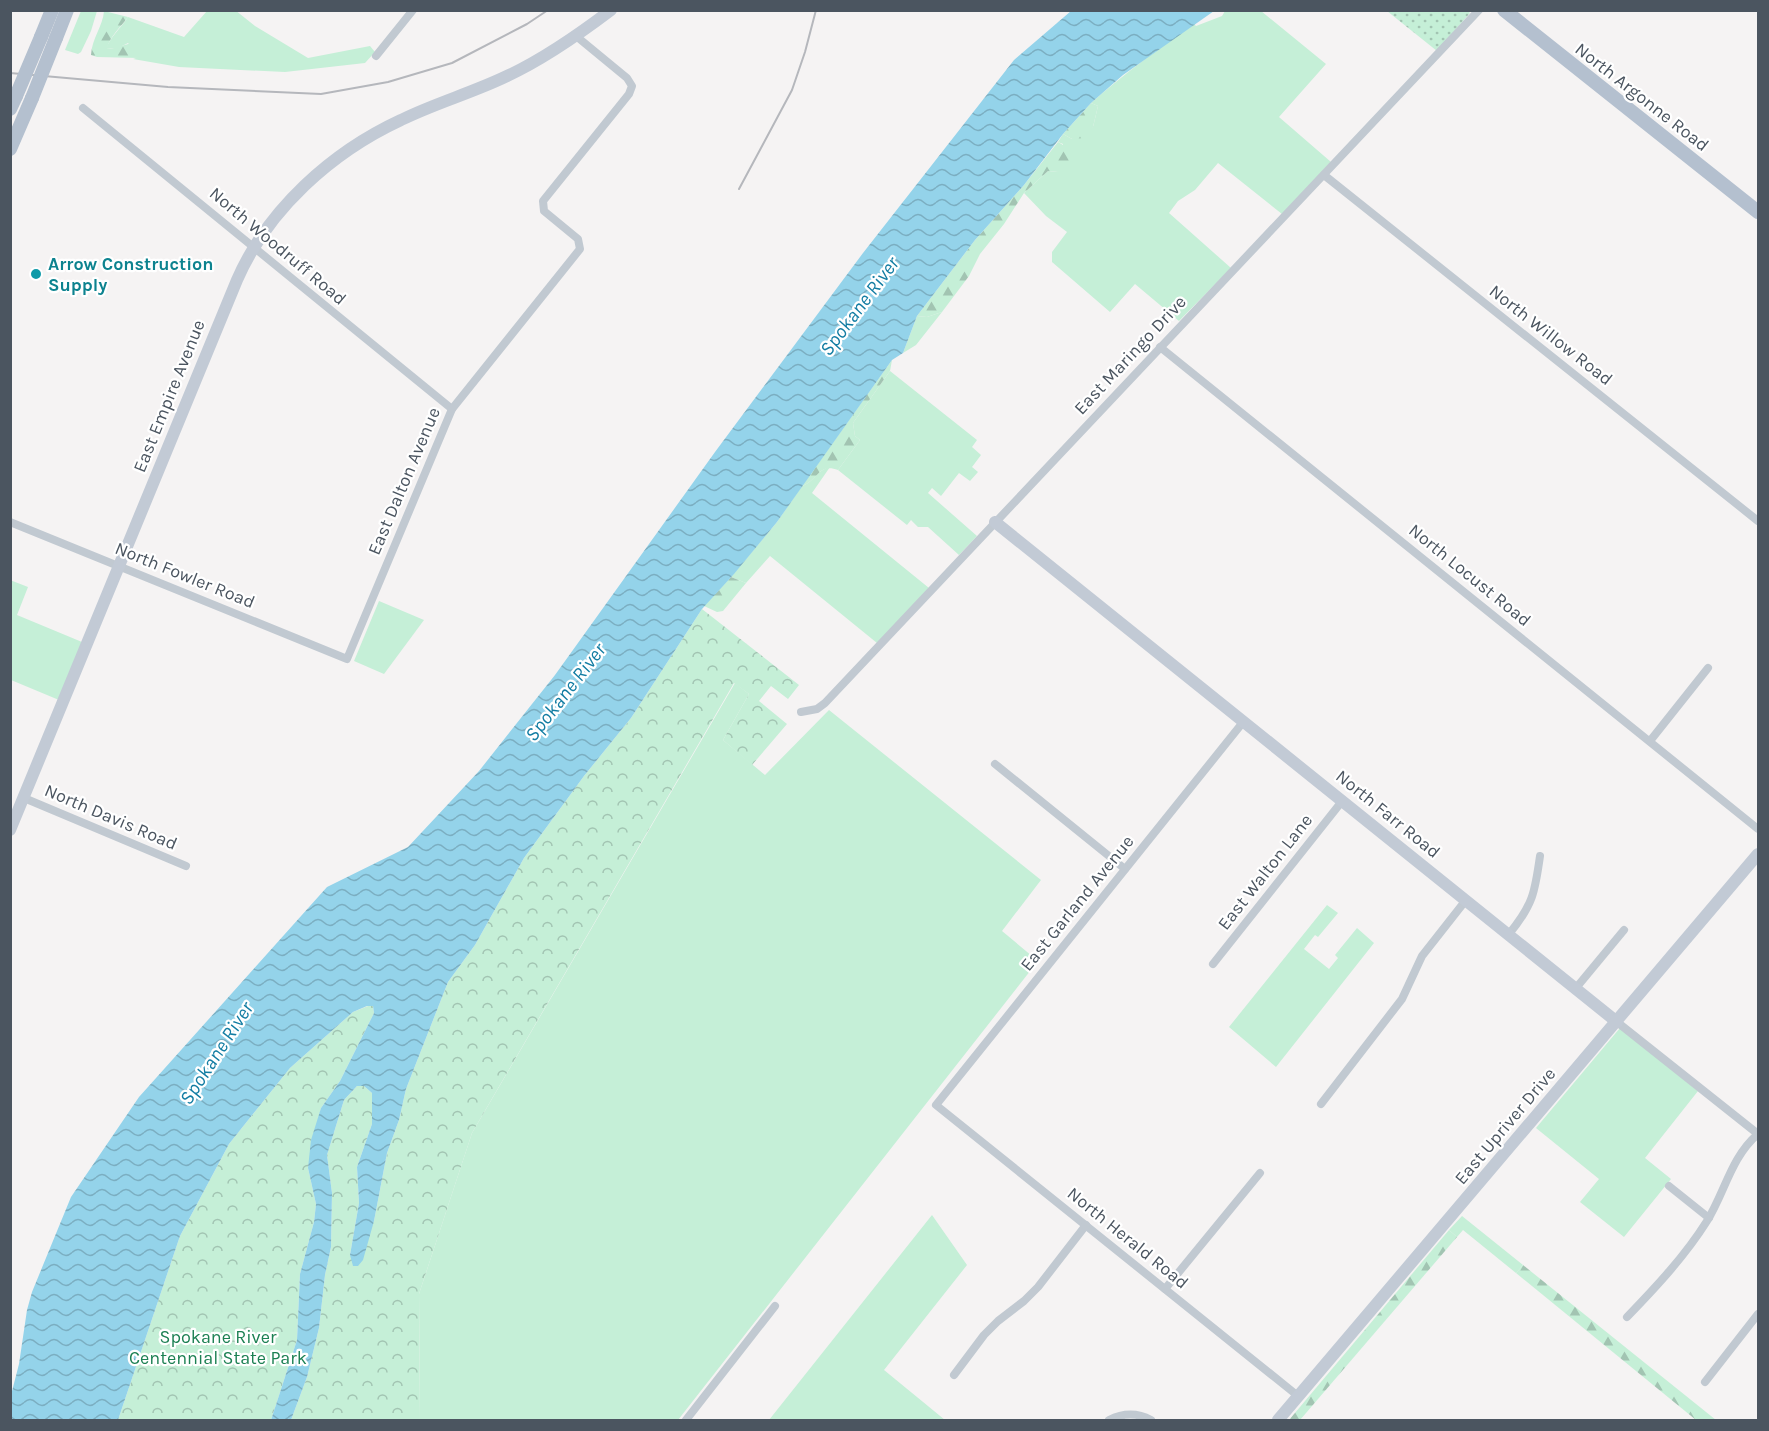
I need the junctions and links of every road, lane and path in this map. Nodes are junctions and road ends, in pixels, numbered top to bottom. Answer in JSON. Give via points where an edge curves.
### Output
{"nodes":[{"id":1,"x":52,"y":10,"type":"edge"},
{"id":2,"x":67,"y":10,"type":"edge"},
{"id":3,"x":413,"y":10,"type":"edge"},
{"id":4,"x":611,"y":10,"type":"edge"},
{"id":5,"x":1479,"y":10,"type":"edge"},
{"id":6,"x":1504,"y":10,"type":"edge"},
{"id":7,"x":576,"y":36,"type":"junction"},
{"id":8,"x":375,"y":56,"type":"dead end"},
{"id":9,"x":13,"y":103,"type":"edge"},
{"id":10,"x":83,"y":108,"type":"dead end"},
{"id":11,"x":10,"y":149,"type":"edge"},
{"id":12,"x":1323,"y":175,"type":"junction"},
{"id":13,"x":1758,"y":212,"type":"edge"},
{"id":14,"x":253,"y":248,"type":"junction"},
{"id":15,"x":1160,"y":347,"type":"junction"},
{"id":16,"x":452,"y":409,"type":"junction"},
{"id":17,"x":1758,"y":521,"type":"edge"},
{"id":18,"x":10,"y":522,"type":"edge"},
{"id":19,"x":995,"y":522,"type":"junction"},
{"id":20,"x":120,"y":566,"type":"junction"},
{"id":21,"x":346,"y":660,"type":"joint"},
{"id":22,"x":1708,"y":668,"type":"dead end"},
{"id":23,"x":801,"y":712,"type":"dead end"},
{"id":24,"x":1244,"y":721,"type":"junction"},
{"id":25,"x":1650,"y":741,"type":"junction"},
{"id":26,"x":995,"y":764,"type":"dead end"},
{"id":27,"x":24,"y":798,"type":"junction"},
{"id":28,"x":1343,"y":800,"type":"junction"},
{"id":29,"x":1758,"y":829,"type":"edge"},
{"id":30,"x":10,"y":830,"type":"edge"},
{"id":31,"x":1758,"y":854,"type":"edge"},
{"id":32,"x":1540,"y":856,"type":"dead end"},
{"id":33,"x":186,"y":866,"type":"dead end"},
{"id":34,"x":1125,"y":869,"type":"junction"},
{"id":35,"x":1466,"y":900,"type":"junction"},
{"id":36,"x":1624,"y":930,"type":"dead end"},
{"id":37,"x":1509,"y":934,"type":"junction"},
{"id":38,"x":1213,"y":964,"type":"dead end"},
{"id":39,"x":1576,"y":988,"type":"junction"},
{"id":40,"x":1617,"y":1022,"type":"junction"},
{"id":41,"x":1321,"y":1104,"type":"dead end"},
{"id":42,"x":936,"y":1106,"type":"joint"},
{"id":43,"x":1758,"y":1134,"type":"edge"},
{"id":44,"x":1260,"y":1173,"type":"dead end"},
{"id":45,"x":1669,"y":1186,"type":"dead end"},
{"id":46,"x":1709,"y":1218,"type":"junction"},
{"id":47,"x":1086,"y":1226,"type":"junction"},
{"id":48,"x":1165,"y":1289,"type":"junction"},
{"id":49,"x":775,"y":1306,"type":"dead end"},
{"id":50,"x":1758,"y":1314,"type":"edge"},
{"id":51,"x":1627,"y":1317,"type":"dead end"},
{"id":52,"x":954,"y":1375,"type":"dead end"},
{"id":53,"x":1705,"y":1382,"type":"dead end"},
{"id":54,"x":1298,"y":1396,"type":"junction"},
{"id":55,"x":686,"y":1420,"type":"edge"},
{"id":56,"x":1109,"y":1420,"type":"edge"},
{"id":57,"x":1151,"y":1420,"type":"edge"},
{"id":58,"x":1278,"y":1420,"type":"edge"}],
"edges":[{"from":1,"to":9,"type":"main road","bridge":true},
{"from":2,"to":11,"type":"main road","bridge":true},
{"from":3,"to":8,"type":"street"},
{"from":4,"to":7,"type":"street","name":"East Empire Avenue"},
{"from":5,"to":12,"type":"street","name":"East Maringo Drive"},
{"from":6,"to":13,"type":"main road","name":"North Argonne Road"},
{"from":7,"to":14,"type":"street","name":"East Empire Avenue","via":[[507,76],[403,118],[356,145],[304,186]]},
{"from":7,"to":16,"type":"street","name":"East Dalton Avenue","via":[[632,86],[542,206],[580,243],[576,254]]},
{"from":10,"to":14,"type":"street","name":"North Woodruff Road"},
{"from":12,"to":15,"type":"street","name":"East Maringo Drive"},
{"from":12,"to":17,"type":"street","name":"North Willow Road"},
{"from":14,"to":16,"type":"street","name":"North Woodruff Road"},
{"from":14,"to":20,"type":"street","name":"East Empire Avenue"},
{"from":15,"to":19,"type":"street","name":"East Maringo Drive"},
{"from":15,"to":25,"type":"street","name":"North Locust Road"},
{"from":16,"to":21,"type":"street","name":"East Dalton Avenue"},
{"from":18,"to":20,"type":"street","name":"North Fowler Road"},
{"from":19,"to":23,"type":"street","name":"East Maringo Drive","via":[[822,707]]},
{"from":19,"to":24,"type":"street","name":"North Farr Road"},
{"from":20,"to":21,"type":"street","name":"North Fowler Road"},
{"from":20,"to":27,"type":"street","name":"East Empire Avenue"},
{"from":22,"to":25,"type":"street"},
{"from":24,"to":28,"type":"street","name":"North Farr Road"},
{"from":24,"to":34,"type":"street","name":"East Garland Avenue"},
{"from":25,"to":29,"type":"street","name":"North Locust Road"},
{"from":26,"to":34,"type":"street"},
{"from":27,"to":30,"type":"street","name":"East Empire Avenue"},
{"from":27,"to":33,"type":"street","name":"North Davis Road"},
{"from":28,"to":35,"type":"street","name":"North Farr Road"},
{"from":28,"to":38,"type":"street","name":"East Walton Lane"},
{"from":31,"to":40,"type":"street","name":"East Upriver Drive"},
{"from":32,"to":37,"type":"street","via":[[1533,899]]},
{"from":34,"to":42,"type":"street","name":"East Garland Avenue"},
{"from":35,"to":37,"type":"street","name":"North Farr Road"},
{"from":35,"to":41,"type":"street","via":[[1422,956],[1402,999]]},
{"from":36,"to":39,"type":"street"},
{"from":37,"to":39,"type":"street","name":"North Farr Road"},
{"from":39,"to":40,"type":"street","name":"North Farr Road"},
{"from":40,"to":43,"type":"street","name":"North Farr Road"},
{"from":40,"to":54,"type":"street","name":"East Upriver Drive"},
{"from":42,"to":47,"type":"street","name":"North Herald Road"},
{"from":43,"to":46,"type":"street","via":[[1740,1153]]},
{"from":44,"to":48,"type":"street"},
{"from":45,"to":46,"type":"street"},
{"from":46,"to":51,"type":"street","via":[[1674,1267]]},
{"from":47,"to":48,"type":"street","name":"North Herald Road"},
{"from":47,"to":52,"type":"street","via":[[1038,1287],[984,1335]]},
{"from":48,"to":54,"type":"street","name":"North Herald Road"},
{"from":49,"to":55,"type":"street"},
{"from":50,"to":53,"type":"street"},
{"from":54,"to":58,"type":"street","name":"East Upriver Drive"},
{"from":56,"to":57,"type":"street","via":[[1134,1415]]}]}
